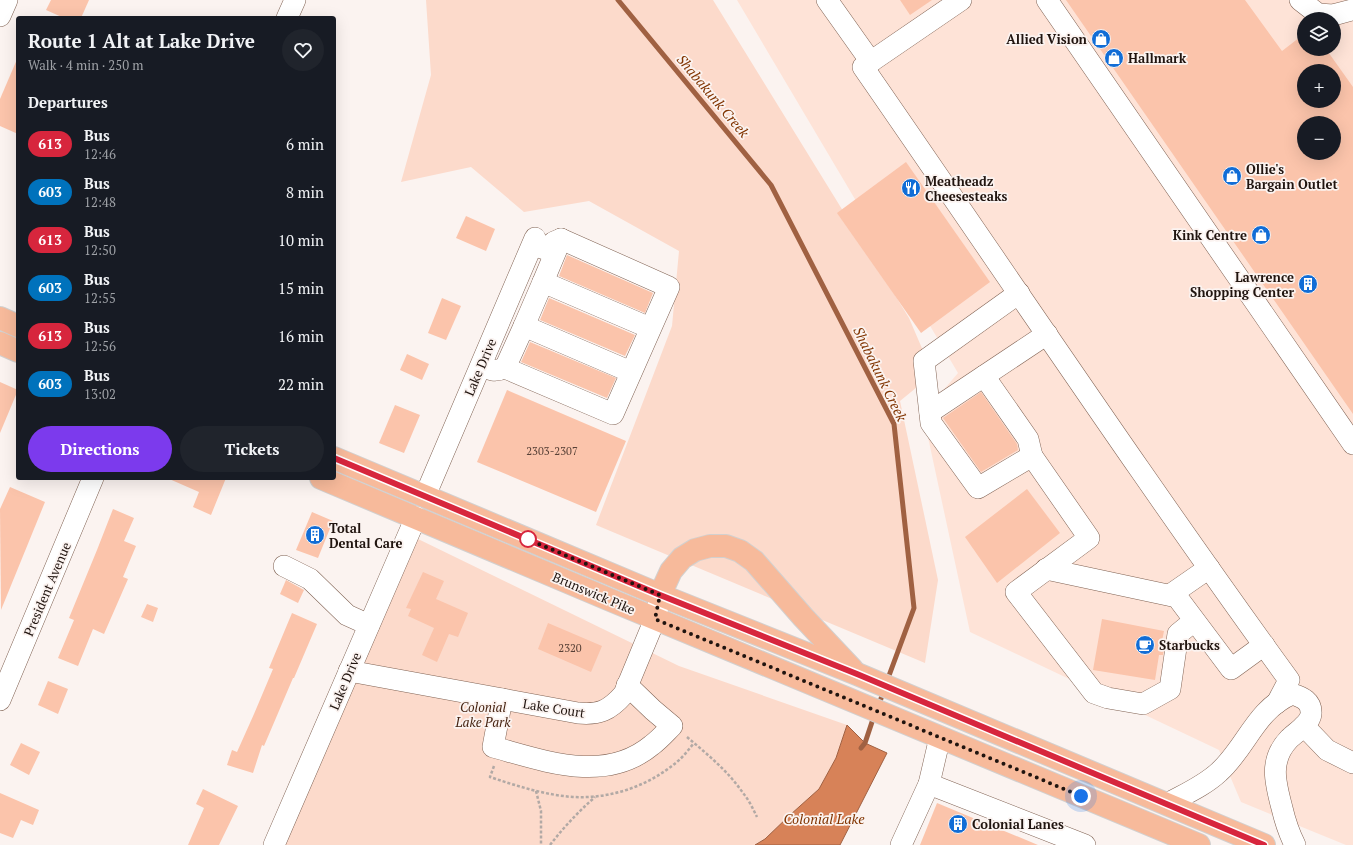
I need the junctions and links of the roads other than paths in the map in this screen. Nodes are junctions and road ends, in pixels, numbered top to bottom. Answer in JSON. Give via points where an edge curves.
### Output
{"nodes":[{"id":1,"x":7,"y":0,"type":"edge"},
{"id":2,"x":295,"y":0,"type":"edge"},
{"id":3,"x":827,"y":0,"type":"edge"},
{"id":4,"x":961,"y":0,"type":"edge"},
{"id":5,"x":1047,"y":0,"type":"edge"},
{"id":6,"x":1300,"y":0,"type":"edge"},
{"id":7,"x":1350,"y":7,"type":"edge"},
{"id":8,"x":0,"y":16,"type":"edge"},
{"id":9,"x":288,"y":16,"type":"edge"},
{"id":10,"x":871,"y":62,"type":"junction"},
{"id":11,"x":561,"y":239,"type":"junction"},
{"id":12,"x":543,"y":282,"type":"junction"},
{"id":13,"x":1019,"y":293,"type":"junction"},
{"id":14,"x":0,"y":318,"type":"edge"},
{"id":15,"x":16,"y":325,"type":"edge"},
{"id":16,"x":524,"y":326,"type":"junction"},
{"id":17,"x":650,"y":328,"type":"junction"},
{"id":18,"x":1047,"y":334,"type":"junction"},
{"id":19,"x":0,"y":343,"type":"edge"},
{"id":20,"x":16,"y":350,"type":"edge"},
{"id":21,"x":481,"y":366,"type":"junction"},
{"id":22,"x":504,"y":368,"type":"junction"},
{"id":23,"x":631,"y":372,"type":"junction"},
{"id":24,"x":984,"y":376,"type":"junction"},
{"id":25,"x":930,"y":412,"type":"junction"},
{"id":26,"x":1353,"y":444,"type":"edge"},
{"id":27,"x":1032,"y":456,"type":"junction"},
{"id":28,"x":336,"y":459,"type":"edge"},
{"id":29,"x":93,"y":480,"type":"edge"},
{"id":30,"x":326,"y":480,"type":"edge"},
{"id":31,"x":424,"y":496,"type":"junction"},
{"id":32,"x":416,"y":517,"type":"junction"},
{"id":33,"x":284,"y":566,"type":"dead end"},
{"id":34,"x":1209,"y":568,"type":"junction"},
{"id":35,"x":1046,"y":569,"type":"junction"},
{"id":36,"x":660,"y":595,"type":"junction"},
{"id":37,"x":1170,"y":595,"type":"junction"},
{"id":38,"x":655,"y":619,"type":"junction"},
{"id":39,"x":1194,"y":621,"type":"junction"},
{"id":40,"x":369,"y":625,"type":"junction"},
{"id":41,"x":1264,"y":645,"type":"junction"},
{"id":42,"x":350,"y":671,"type":"junction"},
{"id":43,"x":864,"y":677,"type":"junction"},
{"id":44,"x":627,"y":685,"type":"junction"},
{"id":45,"x":502,"y":699,"type":"junction"},
{"id":46,"x":0,"y":700,"type":"edge"},
{"id":47,"x":1278,"y":702,"type":"junction"},
{"id":48,"x":1304,"y":726,"type":"junction"},
{"id":49,"x":940,"y":737,"type":"junction"},
{"id":50,"x":1353,"y":763,"type":"edge"},
{"id":51,"x":929,"y":784,"type":"junction"},
{"id":52,"x":1167,"y":804,"type":"junction"},
{"id":53,"x":1195,"y":844,"type":"edge"},
{"id":54,"x":274,"y":845,"type":"edge"},
{"id":55,"x":901,"y":845,"type":"edge"},
{"id":56,"x":1084,"y":845,"type":"edge"},
{"id":57,"x":1264,"y":845,"type":"edge"},
{"id":58,"x":1295,"y":845,"type":"edge"}],
"edges":[{"from":1,"to":8,"type":"street"},
{"from":2,"to":9,"type":"street"},
{"from":3,"to":10,"type":"street"},
{"from":4,"to":10,"type":"street"},
{"from":5,"to":26,"type":"street"},
{"from":6,"to":7,"type":"street","via":[[1318,14],[1333,15]]},
{"from":10,"to":13,"type":"street","via":[[863,67]]},
{"from":11,"to":12,"type":"street"},
{"from":11,"to":17,"type":"street","via":[[669,287]]},
{"from":11,"to":21,"type":"street","name":"Lake Drive","via":[[546,250],[534,241]]},
{"from":12,"to":16,"type":"street"},
{"from":12,"to":17,"type":"street"},
{"from":13,"to":18,"type":"street"},
{"from":13,"to":25,"type":"street","via":[[924,360]]},
{"from":14,"to":15,"type":"main road"},
{"from":16,"to":22,"type":"street"},
{"from":16,"to":23,"type":"street"},
{"from":17,"to":23,"type":"street"},
{"from":18,"to":24,"type":"street"},
{"from":18,"to":34,"type":"street"},
{"from":19,"to":20,"type":"main road"},
{"from":21,"to":22,"type":"street","via":[[492,371]]},
{"from":21,"to":31,"type":"street","name":"Lake Drive"},
{"from":22,"to":23,"type":"street","via":[[613,414]]},
{"from":24,"to":25,"type":"street"},
{"from":24,"to":27,"type":"street","via":[[1028,439]]},
{"from":25,"to":27,"type":"street","via":[[931,423],[978,488]]},
{"from":27,"to":35,"type":"street","via":[[1089,538]]},
{"from":28,"to":31,"type":"main road","name":"Brunswick Pike"},
{"from":29,"to":46,"type":"street","name":"President Avenue"},
{"from":30,"to":32,"type":"main road","name":"Brunswick Pike"},
{"from":31,"to":36,"type":"main road","name":"Brunswick Pike"},
{"from":32,"to":38,"type":"main road","name":"Brunswick Pike"},
{"from":32,"to":40,"type":"street","name":"Lake Drive"},
{"from":33,"to":40,"type":"street","via":[[310,579],[347,614]]},
{"from":34,"to":37,"type":"street"},
{"from":34,"to":41,"type":"street"},
{"from":35,"to":37,"type":"street"},
{"from":35,"to":39,"type":"street","via":[[1016,592],[1094,693],[1108,698],[1143,704],[1170,689],[1178,634]]},
{"from":36,"to":38,"type":"street","name":"Lake Court"},
{"from":36,"to":43,"type":"main road","name":"Brunswick Pike"},
{"from":36,"to":43,"type":"main road","via":[[671,571],[682,558],[695,550],[710,546],[726,546],[740,551],[754,561],[803,617]]},
{"from":37,"to":39,"type":"street","via":[[1177,597]]},
{"from":38,"to":44,"type":"street","name":"Lake Court"},
{"from":38,"to":49,"type":"main road","name":"Brunswick Pike"},
{"from":39,"to":41,"type":"street","via":[[1231,669]]},
{"from":40,"to":42,"type":"street","name":"Lake Drive"},
{"from":41,"to":47,"type":"street","via":[[1289,680]]},
{"from":42,"to":45,"type":"street","name":"Lake Court"},
{"from":42,"to":54,"type":"street","name":"Lake Drive"},
{"from":43,"to":52,"type":"main road","name":"Brunswick Pike"},
{"from":44,"to":45,"type":"street","name":"Lake Court","via":[[624,694],[615,704],[604,711],[591,714]]},
{"from":44,"to":45,"type":"street","via":[[672,726],[652,746],[634,757],[615,764],[595,767],[541,760],[493,747]]},
{"from":47,"to":48,"type":"street","via":[[1292,694],[1303,698],[1310,705],[1311,715]]},
{"from":47,"to":52,"type":"street","via":[[1261,717],[1220,771],[1200,787]]},
{"from":48,"to":50,"type":"street","via":[[1327,750]]},
{"from":48,"to":58,"type":"street","via":[[1282,748],[1275,768],[1275,785]]},
{"from":49,"to":51,"type":"street"},
{"from":49,"to":53,"type":"main road","name":"Brunswick Pike"},
{"from":51,"to":55,"type":"street"},
{"from":51,"to":56,"type":"street"},
{"from":52,"to":57,"type":"main road","name":"Brunswick Pike"}]}
